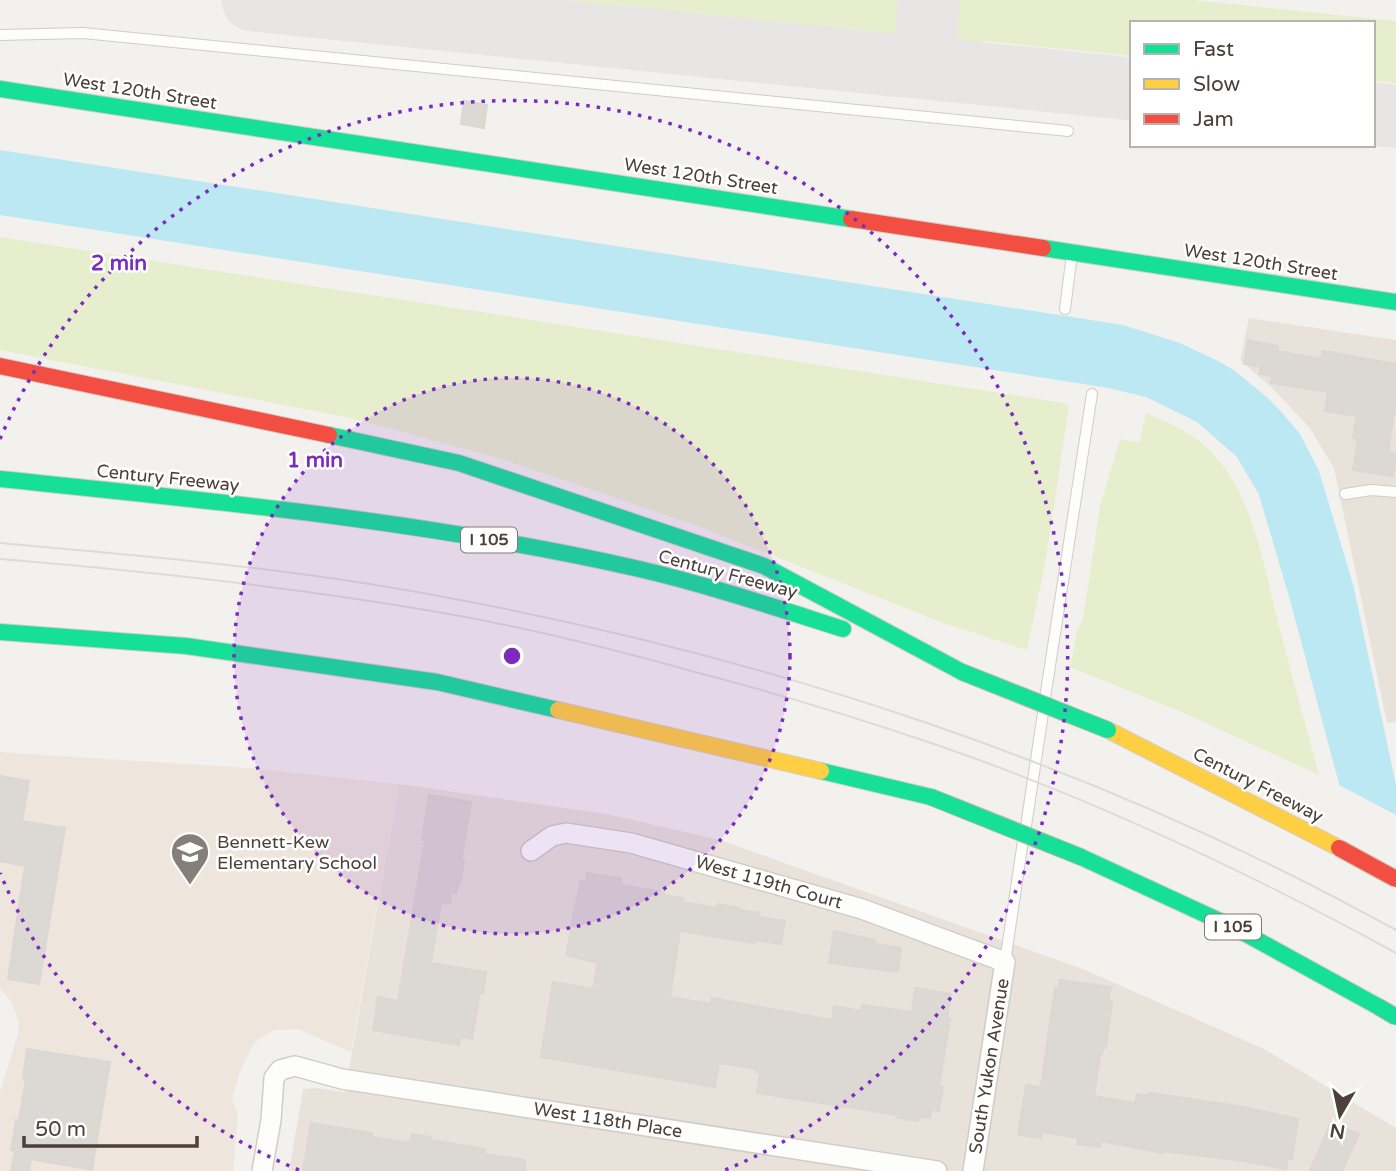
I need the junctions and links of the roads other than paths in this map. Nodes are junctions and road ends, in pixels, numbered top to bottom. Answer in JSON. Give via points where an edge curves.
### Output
{"nodes":[{"id":1,"x":0,"y":35,"type":"edge"},
{"id":2,"x":0,"y":89,"type":"edge"},
{"id":3,"x":1068,"y":131,"type":"dead end"},
{"id":4,"x":1072,"y":252,"type":"junction"},
{"id":5,"x":1396,"y":302,"type":"edge"},
{"id":6,"x":1065,"y":309,"type":"dead end"},
{"id":7,"x":0,"y":366,"type":"edge"},
{"id":8,"x":1092,"y":394,"type":"dead end"},
{"id":9,"x":0,"y":480,"type":"edge"},
{"id":10,"x":1396,"y":492,"type":"edge"},
{"id":11,"x":1345,"y":494,"type":"dead end"},
{"id":12,"x":0,"y":632,"type":"edge"},
{"id":13,"x":962,"y":672,"type":"junction"},
{"id":14,"x":531,"y":851,"type":"dead end"},
{"id":15,"x":1396,"y":879,"type":"edge"},
{"id":16,"x":1005,"y":962,"type":"junction"},
{"id":17,"x":1396,"y":1017,"type":"edge"},
{"id":18,"x":262,"y":1171,"type":"edge"},
{"id":19,"x":937,"y":1171,"type":"edge"},
{"id":20,"x":972,"y":1171,"type":"edge"}],
"edges":[{"from":1,"to":3,"type":"lane","via":[[83,33]]},
{"from":2,"to":4,"type":"main road","name":"West 120th Street"},
{"from":4,"to":5,"type":"main road","name":"West 120th Street"},
{"from":4,"to":6,"type":"lane"},
{"from":7,"to":13,"type":"main road","via":[[458,463],[764,566]]},
{"from":8,"to":16,"type":"lane"},
{"from":9,"to":13,"type":"main road","name":"Century Freeway","number":"I 105","via":[[415,527],[587,557],[782,607]]},
{"from":10,"to":11,"type":"lane"},
{"from":12,"to":17,"type":"main road","number":"I 105","bridge":true,"via":[[186,646],[437,682],[931,797],[1237,929]]},
{"from":13,"to":15,"type":"main road","name":"Century Freeway","number":"I 105","bridge":true,"via":[[1108,730]]},
{"from":14,"to":16,"type":"street","name":"West 119th Court","via":[[552,836],[566,833],[631,843],[862,909]]},
{"from":16,"to":20,"type":"street","name":"South Yukon Avenue"},
{"from":18,"to":19,"type":"street","name":"West 118th Place","via":[[274,1079],[280,1070],[295,1066],[342,1079]]}]}
